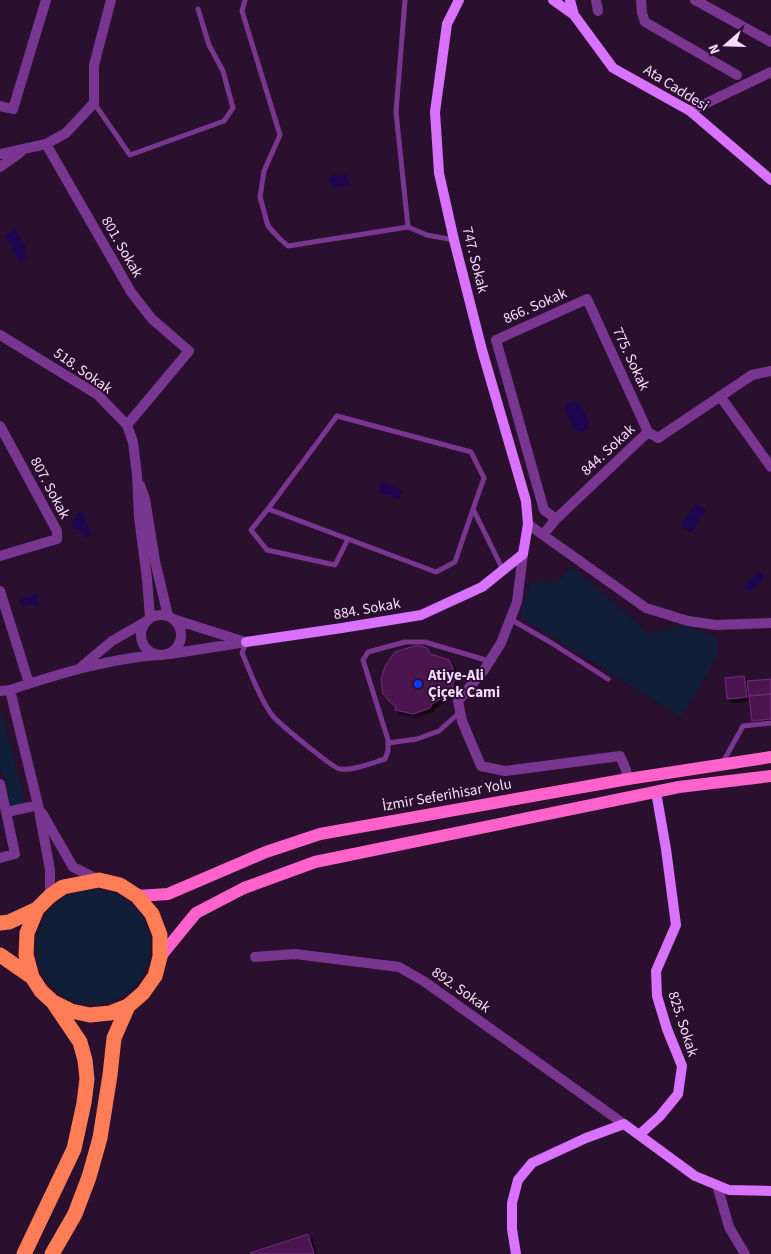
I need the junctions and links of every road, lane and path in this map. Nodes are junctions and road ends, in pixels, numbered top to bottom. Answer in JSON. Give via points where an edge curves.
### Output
{"nodes":[{"id":1,"x":46,"y":0,"type":"edge"},
{"id":2,"x":111,"y":0,"type":"edge"},
{"id":3,"x":245,"y":0,"type":"edge"},
{"id":4,"x":405,"y":0,"type":"edge"},
{"id":5,"x":459,"y":0,"type":"edge"},
{"id":6,"x":553,"y":0,"type":"edge"},
{"id":7,"x":570,"y":0,"type":"edge"},
{"id":8,"x":596,"y":0,"type":"edge"},
{"id":9,"x":641,"y":0,"type":"edge"},
{"id":10,"x":695,"y":0,"type":"edge"},
{"id":11,"x":198,"y":9,"type":"dead end"},
{"id":12,"x":598,"y":11,"type":"dead end"},
{"id":13,"x":574,"y":15,"type":"junction"},
{"id":14,"x":771,"y":42,"type":"edge"},
{"id":15,"x":771,"y":72,"type":"edge"},
{"id":16,"x":737,"y":75,"type":"dead end"},
{"id":17,"x":94,"y":103,"type":"junction"},
{"id":18,"x":0,"y":106,"type":"edge"},
{"id":19,"x":690,"y":111,"type":"junction"},
{"id":20,"x":46,"y":144,"type":"junction"},
{"id":21,"x":24,"y":150,"type":"junction"},
{"id":22,"x":0,"y":154,"type":"edge"},
{"id":23,"x":0,"y":167,"type":"edge"},
{"id":24,"x":771,"y":180,"type":"edge"},
{"id":25,"x":408,"y":227,"type":"junction"},
{"id":26,"x":454,"y":240,"type":"junction"},
{"id":27,"x":587,"y":299,"type":"joint"},
{"id":28,"x":0,"y":335,"type":"edge"},
{"id":29,"x":771,"y":371,"type":"edge"},
{"id":30,"x":720,"y":396,"type":"junction"},
{"id":31,"x":127,"y":425,"type":"junction"},
{"id":32,"x":0,"y":426,"type":"edge"},
{"id":33,"x":648,"y":432,"type":"junction"},
{"id":34,"x":771,"y":467,"type":"edge"},
{"id":35,"x":137,"y":475,"type":"junction"},
{"id":36,"x":268,"y":509,"type":"junction"},
{"id":37,"x":473,"y":510,"type":"junction"},
{"id":38,"x":556,"y":519,"type":"junction"},
{"id":39,"x":528,"y":524,"type":"junction"},
{"id":40,"x":543,"y":535,"type":"junction"},
{"id":41,"x":348,"y":539,"type":"junction"},
{"id":42,"x":523,"y":554,"type":"junction"},
{"id":43,"x":0,"y":556,"type":"edge"},
{"id":44,"x":503,"y":570,"type":"junction"},
{"id":45,"x":0,"y":591,"type":"edge"},
{"id":46,"x":171,"y":618,"type":"junction"},
{"id":47,"x":148,"y":619,"type":"junction"},
{"id":48,"x":510,"y":619,"type":"junction"},
{"id":49,"x":771,"y":623,"type":"edge"},
{"id":50,"x":246,"y":642,"type":"junction"},
{"id":51,"x":169,"y":654,"type":"junction"},
{"id":52,"x":158,"y":655,"type":"junction"},
{"id":53,"x":489,"y":661,"type":"junction"},
{"id":54,"x":79,"y":669,"type":"junction"},
{"id":55,"x":608,"y":678,"type":"dead end"},
{"id":56,"x":29,"y":684,"type":"junction"},
{"id":57,"x":5,"y":691,"type":"edge"},
{"id":58,"x":460,"y":712,"type":"junction"},
{"id":59,"x":771,"y":723,"type":"edge"},
{"id":60,"x":388,"y":743,"type":"junction"},
{"id":61,"x":771,"y":756,"type":"edge"},
{"id":62,"x":722,"y":764,"type":"junction"},
{"id":63,"x":771,"y":776,"type":"edge"},
{"id":64,"x":628,"y":779,"type":"junction"},
{"id":65,"x":0,"y":784,"type":"edge"},
{"id":66,"x":656,"y":792,"type":"junction"},
{"id":67,"x":38,"y":805,"type":"junction"},
{"id":68,"x":7,"y":812,"type":"junction"},
{"id":69,"x":0,"y":858,"type":"edge"},
{"id":70,"x":99,"y":880,"type":"junction"},
{"id":71,"x":50,"y":896,"type":"junction"},
{"id":72,"x":138,"y":896,"type":"junction"},
{"id":73,"x":37,"y":909,"type":"junction"},
{"id":74,"x":0,"y":924,"type":"edge"},
{"id":75,"x":0,"y":955,"type":"edge"},
{"id":76,"x":160,"y":957,"type":"junction"},
{"id":77,"x":255,"y":957,"type":"dead end"},
{"id":78,"x":32,"y":977,"type":"junction"},
{"id":79,"x":53,"y":1002,"type":"junction"},
{"id":80,"x":128,"y":1006,"type":"junction"},
{"id":81,"x":624,"y":1124,"type":"junction"},
{"id":82,"x":639,"y":1135,"type":"junction"},
{"id":83,"x":717,"y":1185,"type":"junction"},
{"id":84,"x":771,"y":1191,"type":"edge"},
{"id":85,"x":24,"y":1254,"type":"edge"},
{"id":86,"x":52,"y":1254,"type":"edge"},
{"id":87,"x":516,"y":1254,"type":"edge"},
{"id":88,"x":745,"y":1254,"type":"edge"}],
"edges":[{"from":1,"to":18,"type":"street","via":[[13,109]]},
{"from":2,"to":17,"type":"street","via":[[94,65]]},
{"from":3,"to":25,"type":"lane","via":[[242,11],[280,134],[264,171],[260,197],[268,226],[288,246]]},
{"from":4,"to":25,"type":"lane","via":[[396,112]]},
{"from":5,"to":26,"type":"street","name":"747. Sokak","via":[[447,24],[435,112],[439,173]]},
{"from":6,"to":13,"type":"street","name":"Ata Caddesi"},
{"from":7,"to":13,"type":"street","name":"Ata Caddesi"},
{"from":8,"to":12,"type":"street"},
{"from":9,"to":16,"type":"street","via":[[645,22]]},
{"from":10,"to":14,"type":"street"},
{"from":11,"to":17,"type":"lane","via":[[209,45],[223,71],[233,108],[224,121],[130,155]]},
{"from":13,"to":19,"type":"street","name":"Ata Caddesi","via":[[613,68]]},
{"from":15,"to":19,"type":"street"},
{"from":17,"to":20,"type":"street","via":[[66,133]]},
{"from":19,"to":24,"type":"street","name":"Ata Caddesi"},
{"from":20,"to":21,"type":"street"},
{"from":20,"to":31,"type":"street","name":"801. Sokak","via":[[131,292],[152,319],[189,351]]},
{"from":21,"to":22,"type":"street"},
{"from":21,"to":23,"type":"street"},
{"from":25,"to":26,"type":"lane"},
{"from":26,"to":39,"type":"street","name":"747. Sokak","via":[[526,501]]},
{"from":27,"to":33,"type":"street","name":"775. Sokak"},
{"from":27,"to":38,"type":"street","name":"866. Sokak","via":[[496,340],[544,510]]},
{"from":28,"to":31,"type":"street","name":"518. Sokak","via":[[98,395]]},
{"from":29,"to":30,"type":"street","name":"844. Sokak","via":[[752,375]]},
{"from":30,"to":33,"type":"street","name":"844. Sokak","via":[[658,438]]},
{"from":30,"to":34,"type":"street"},
{"from":31,"to":35,"type":"street","name":"518. Sokak"},
{"from":32,"to":43,"type":"street","name":"807. Sokak","via":[[57,532],[57,539]]},
{"from":33,"to":38,"type":"street","name":"844. Sokak"},
{"from":35,"to":46,"type":"street","name":"518. Sokak"},
{"from":35,"to":47,"type":"street","name":"518. Sokak","via":[[148,579]]},
{"from":36,"to":37,"type":"lane","via":[[337,416],[472,452],[484,478]]},
{"from":36,"to":41,"type":"lane"},
{"from":36,"to":41,"type":"lane","via":[[251,530],[267,550],[334,565]]},
{"from":37,"to":41,"type":"lane","via":[[455,562],[436,572]]},
{"from":37,"to":44,"type":"lane"},
{"from":38,"to":40,"type":"street","name":"844. Sokak"},
{"from":39,"to":40,"type":"street"},
{"from":39,"to":42,"type":"street"},
{"from":40,"to":49,"type":"street","via":[[646,608],[688,621],[716,625]]},
{"from":42,"to":44,"type":"street","name":"884. Sokak"},
{"from":42,"to":48,"type":"street","via":[[517,602]]},
{"from":44,"to":50,"type":"street","name":"884. Sokak","via":[[482,587],[421,615]]},
{"from":45,"to":56,"type":"street"},
{"from":46,"to":47,"type":"street","via":[[156,615]]},
{"from":46,"to":50,"type":"street"},
{"from":46,"to":51,"type":"street","via":[[178,624],[181,638]]},
{"from":47,"to":52,"type":"street","via":[[142,626],[140,639],[147,650]]},
{"from":47,"to":54,"type":"street","via":[[112,641]]},
{"from":48,"to":53,"type":"street","via":[[501,643]]},
{"from":48,"to":55,"type":"lane"},
{"from":50,"to":51,"type":"street","name":"884. Sokak"},
{"from":50,"to":60,"type":"lane","via":[[242,653],[272,716],[324,760],[339,770],[353,768],[384,759]]},
{"from":51,"to":52,"type":"street"},
{"from":52,"to":54,"type":"street"},
{"from":53,"to":58,"type":"street","via":[[458,701]]},
{"from":53,"to":60,"type":"lane","via":[[425,642],[405,642],[368,652],[363,660]]},
{"from":54,"to":56,"type":"street"},
{"from":56,"to":57,"type":"street"},
{"from":57,"to":67,"type":"street"},
{"from":58,"to":60,"type":"lane","via":[[439,731],[417,739]]},
{"from":58,"to":64,"type":"street","via":[[481,766],[505,770],[620,756]]},
{"from":59,"to":62,"type":"lane","via":[[743,726]]},
{"from":61,"to":62,"type":"main road","name":"İzmir Seferihisar Yolu"},
{"from":62,"to":64,"type":"main road","name":"İzmir Seferihisar Yolu"},
{"from":63,"to":66,"type":"main road"},
{"from":64,"to":72,"type":"main road","name":"İzmir Seferihisar Yolu","via":[[320,834],[266,852],[168,894]]},
{"from":65,"to":68,"type":"street"},
{"from":66,"to":76,"type":"main road","via":[[315,862],[244,888],[196,913]]},
{"from":66,"to":82,"type":"street","name":"825. Sokak","via":[[676,925],[656,971],[657,996],[682,1066],[678,1094]]},
{"from":67,"to":68,"type":"street"},
{"from":67,"to":70,"type":"street","via":[[73,868]]},
{"from":67,"to":71,"type":"street","via":[[50,870]]},
{"from":68,"to":69,"type":"street","via":[[15,854]]},
{"from":70,"to":71,"type":"highway","via":[[63,887]]},
{"from":70,"to":72,"type":"highway","via":[[120,885]]},
{"from":71,"to":73,"type":"highway"},
{"from":72,"to":76,"type":"highway","via":[[152,914],[160,935]]},
{"from":73,"to":74,"type":"highway"},
{"from":73,"to":78,"type":"highway","via":[[27,933],[26,955]]},
{"from":75,"to":78,"type":"highway"},
{"from":76,"to":80,"type":"highway","via":[[151,982]]},
{"from":77,"to":81,"type":"street","name":"892. Sokak","via":[[296,954],[399,967],[425,982]]},
{"from":78,"to":79,"type":"highway"},
{"from":79,"to":80,"type":"highway","via":[[71,1012],[90,1015],[110,1013]]},
{"from":79,"to":85,"type":"highway","via":[[80,1042],[87,1079],[74,1149]]},
{"from":80,"to":86,"type":"highway","via":[[114,1038],[100,1138],[89,1177],[75,1214]]},
{"from":81,"to":82,"type":"street"},
{"from":81,"to":87,"type":"street","via":[[532,1163],[518,1180],[512,1203]]},
{"from":82,"to":83,"type":"street","via":[[695,1176]]},
{"from":83,"to":84,"type":"street","via":[[729,1190]]},
{"from":83,"to":88,"type":"street","via":[[729,1227]]}]}
